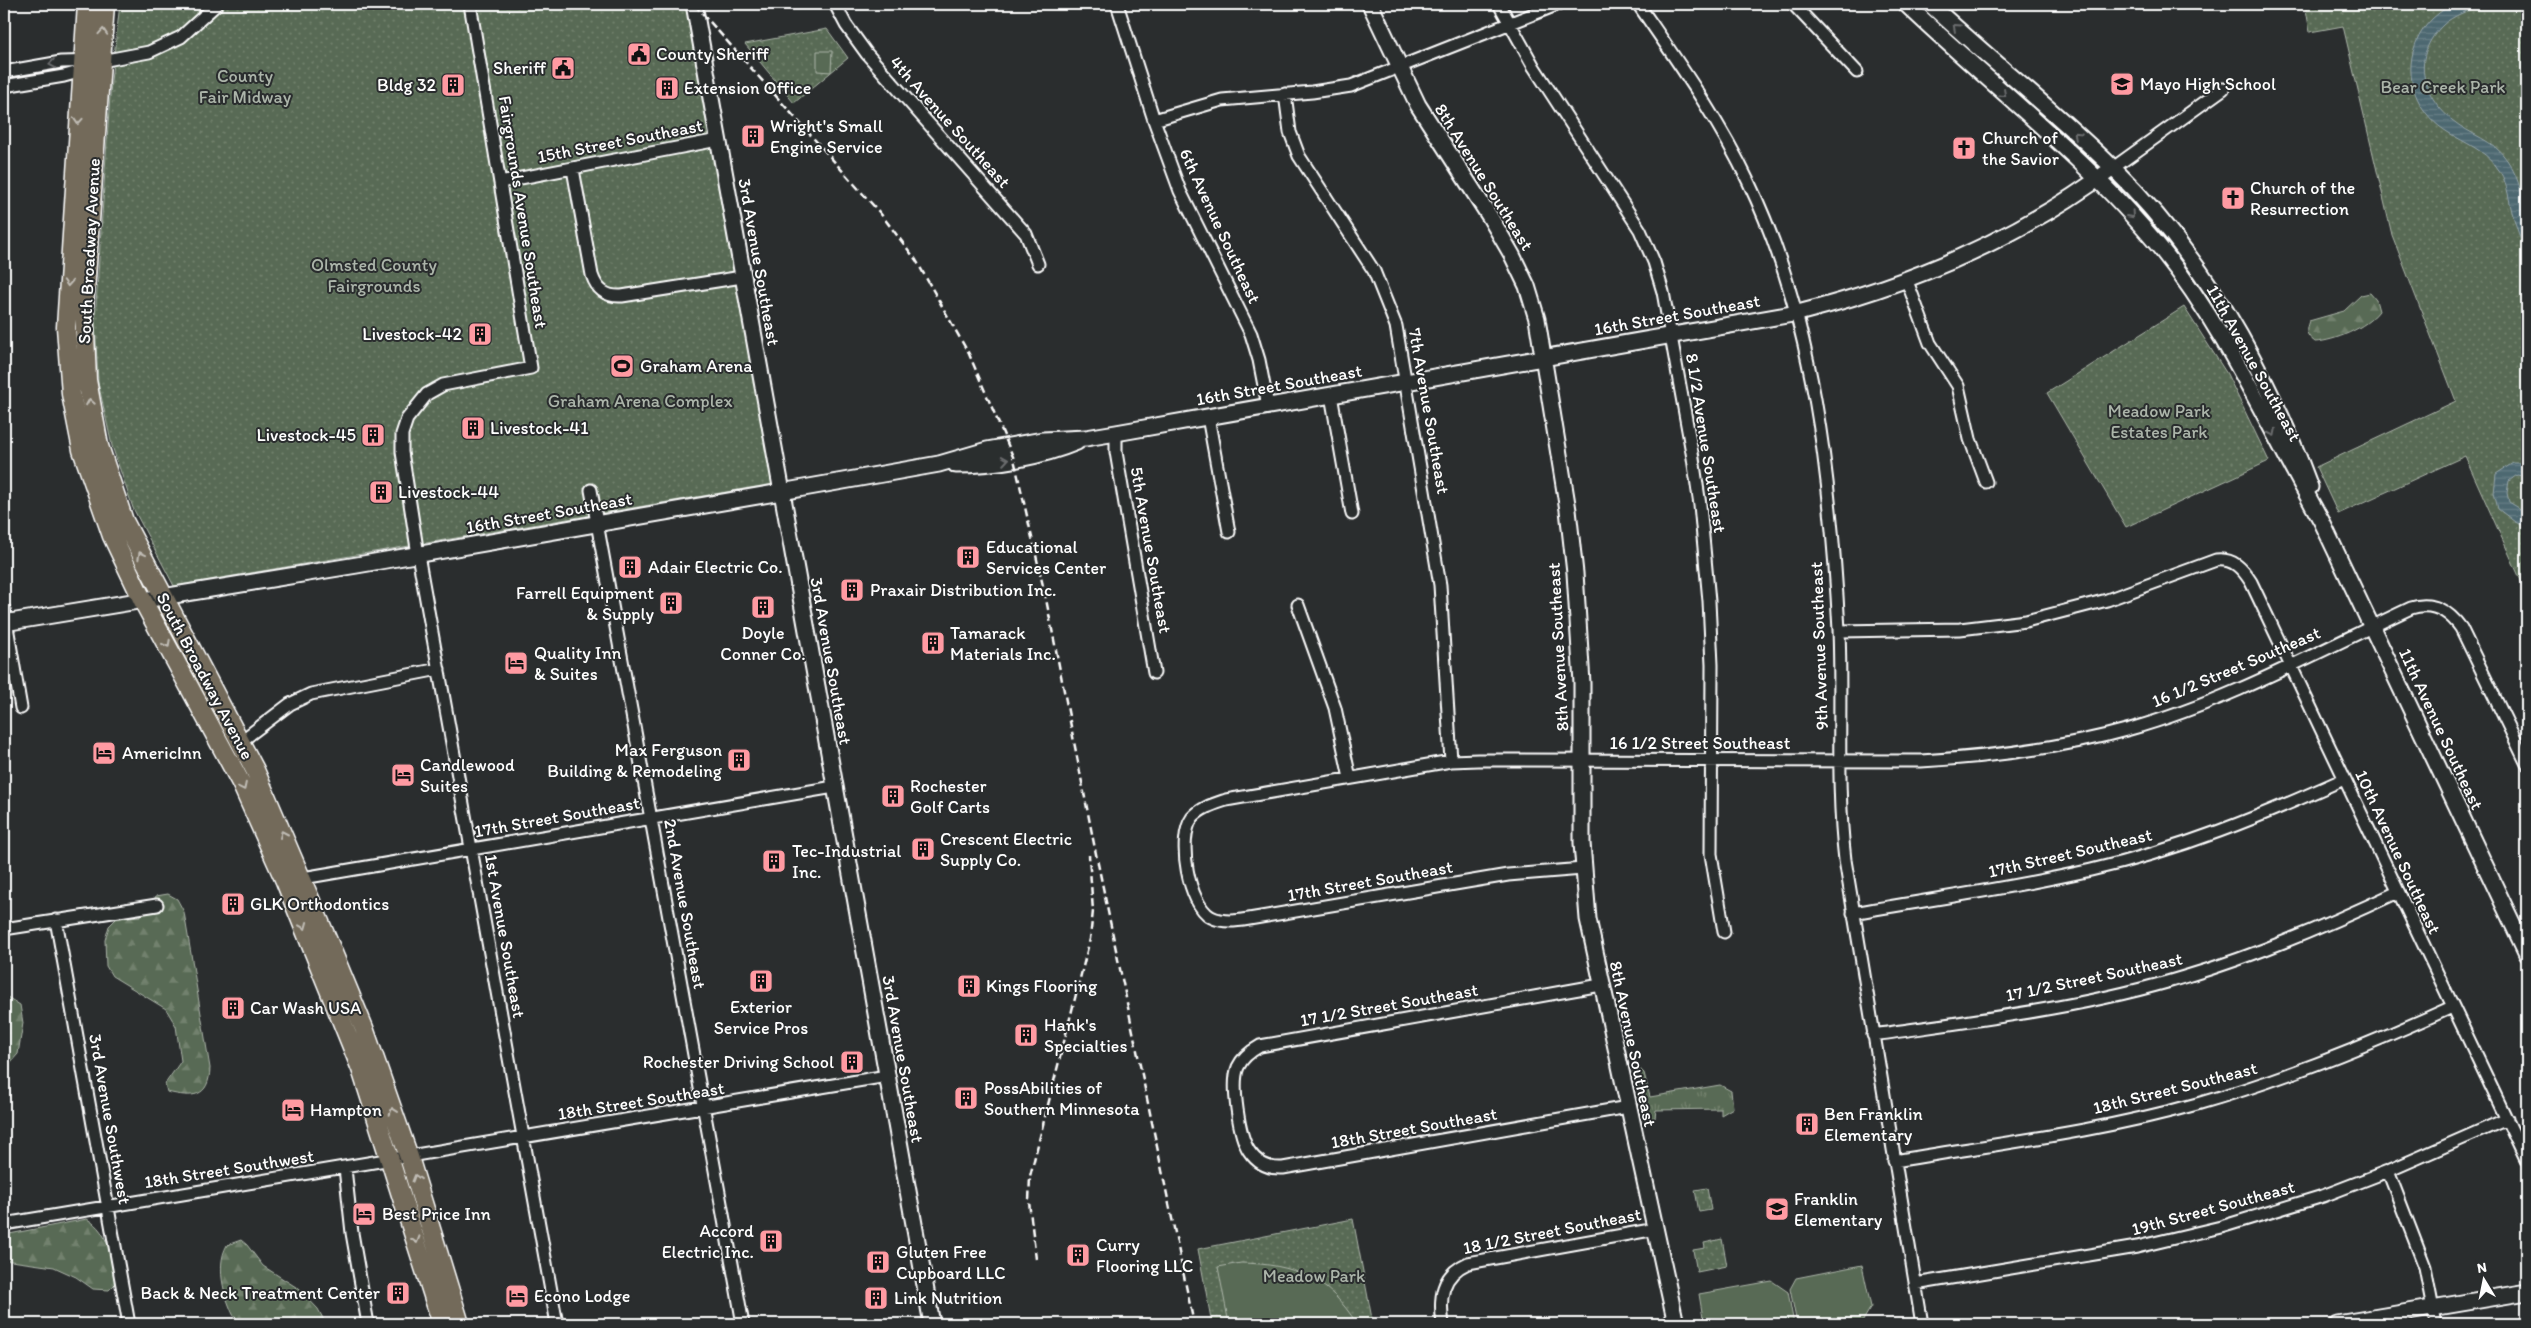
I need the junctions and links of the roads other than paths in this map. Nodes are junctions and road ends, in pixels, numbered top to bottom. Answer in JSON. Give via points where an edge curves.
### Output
{"nodes":[{"id":1,"x":87,"y":4,"type":"edge"},
{"id":2,"x":105,"y":4,"type":"edge"},
{"id":3,"x":470,"y":4,"type":"edge"},
{"id":4,"x":694,"y":4,"type":"edge"},
{"id":5,"x":835,"y":4,"type":"edge"},
{"id":6,"x":1116,"y":4,"type":"edge"},
{"id":7,"x":1370,"y":4,"type":"edge"},
{"id":8,"x":1499,"y":4,"type":"edge"},
{"id":9,"x":1559,"y":4,"type":"edge"},
{"id":10,"x":1638,"y":4,"type":"edge"},
{"id":11,"x":1793,"y":4,"type":"edge"},
{"id":12,"x":1906,"y":4,"type":"edge"},
{"id":13,"x":1930,"y":4,"type":"edge"},
{"id":14,"x":211,"y":5,"type":"edge"},
{"id":15,"x":1509,"y":24,"type":"junction"},
{"id":16,"x":101,"y":61,"type":"junction"},
{"id":17,"x":82,"y":66,"type":"junction"},
{"id":18,"x":1399,"y":69,"type":"junction"},
{"id":19,"x":4,"y":72,"type":"edge"},
{"id":20,"x":1857,"y":72,"type":"dead end"},
{"id":21,"x":4,"y":86,"type":"edge"},
{"id":22,"x":2223,"y":89,"type":"dead end"},
{"id":23,"x":1285,"y":94,"type":"junction"},
{"id":24,"x":1154,"y":120,"type":"junction"},
{"id":25,"x":718,"y":140,"type":"junction"},
{"id":26,"x":2113,"y":168,"type":"junction"},
{"id":27,"x":573,"y":169,"type":"junction"},
{"id":28,"x":2098,"y":179,"type":"junction"},
{"id":29,"x":500,"y":182,"type":"junction"},
{"id":30,"x":1038,"y":264,"type":"dead end"},
{"id":31,"x":742,"y":277,"type":"junction"},
{"id":32,"x":1907,"y":281,"type":"junction"},
{"id":33,"x":1798,"y":313,"type":"junction"},
{"id":34,"x":1671,"y":336,"type":"junction"},
{"id":35,"x":1544,"y":358,"type":"junction"},
{"id":36,"x":532,"y":368,"type":"joint"},
{"id":37,"x":1407,"y":382,"type":"junction"},
{"id":38,"x":1331,"y":395,"type":"junction"},
{"id":39,"x":1268,"y":406,"type":"junction"},
{"id":40,"x":1208,"y":417,"type":"junction"},
{"id":41,"x":1116,"y":433,"type":"junction"},
{"id":42,"x":1986,"y":482,"type":"dead end"},
{"id":43,"x":591,"y":490,"type":"dead end"},
{"id":44,"x":781,"y":492,"type":"junction"},
{"id":45,"x":1352,"y":514,"type":"dead end"},
{"id":46,"x":2321,"y":520,"type":"junction"},
{"id":47,"x":597,"y":523,"type":"junction"},
{"id":48,"x":1229,"y":532,"type":"dead end"},
{"id":49,"x":418,"y":555,"type":"junction"},
{"id":50,"x":165,"y":598,"type":"junction"},
{"id":51,"x":143,"y":601,"type":"junction"},
{"id":52,"x":1298,"y":605,"type":"dead end"},
{"id":53,"x":5,"y":618,"type":"edge"},
{"id":54,"x":2372,"y":627,"type":"junction"},
{"id":55,"x":1839,"y":631,"type":"junction"},
{"id":56,"x":2290,"y":665,"type":"junction"},
{"id":57,"x":439,"y":669,"type":"junction"},
{"id":58,"x":1154,"y":673,"type":"dead end"},
{"id":59,"x":21,"y":708,"type":"dead end"},
{"id":60,"x":240,"y":742,"type":"junction"},
{"id":61,"x":1581,"y":760,"type":"junction"},
{"id":62,"x":1711,"y":761,"type":"junction"},
{"id":63,"x":1841,"y":761,"type":"junction"},
{"id":64,"x":1450,"y":762,"type":"junction"},
{"id":65,"x":2527,"y":764,"type":"edge"},
{"id":66,"x":1350,"y":778,"type":"junction"},
{"id":67,"x":2344,"y":779,"type":"junction"},
{"id":68,"x":834,"y":787,"type":"junction"},
{"id":69,"x":652,"y":818,"type":"junction"},
{"id":70,"x":472,"y":850,"type":"junction"},
{"id":71,"x":1583,"y":869,"type":"junction"},
{"id":72,"x":1190,"y":877,"type":"joint"},
{"id":73,"x":294,"y":880,"type":"junction"},
{"id":74,"x":2398,"y":892,"type":"junction"},
{"id":75,"x":157,"y":905,"type":"dead end"},
{"id":76,"x":1852,"y":913,"type":"junction"},
{"id":77,"x":56,"y":920,"type":"junction"},
{"id":78,"x":4,"y":929,"type":"edge"},
{"id":79,"x":1724,"y":932,"type":"dead end"},
{"id":80,"x":2527,"y":954,"type":"edge"},
{"id":81,"x":1601,"y":985,"type":"junction"},
{"id":82,"x":2452,"y":1006,"type":"junction"},
{"id":83,"x":1872,"y":1035,"type":"junction"},
{"id":84,"x":887,"y":1076,"type":"junction"},
{"id":85,"x":704,"y":1108,"type":"junction"},
{"id":86,"x":1628,"y":1108,"type":"junction"},
{"id":87,"x":1239,"y":1114,"type":"joint"},
{"id":88,"x":2507,"y":1119,"type":"junction"},
{"id":89,"x":524,"y":1137,"type":"junction"},
{"id":90,"x":400,"y":1159,"type":"junction"},
{"id":91,"x":1894,"y":1161,"type":"junction"},
{"id":92,"x":2527,"y":1162,"type":"edge"},
{"id":93,"x":345,"y":1168,"type":"junction"},
{"id":94,"x":2388,"y":1172,"type":"junction"},
{"id":95,"x":108,"y":1206,"type":"junction"},
{"id":96,"x":4,"y":1224,"type":"edge"},
{"id":97,"x":1656,"y":1229,"type":"junction"},
{"id":98,"x":1915,"y":1284,"type":"junction"},
{"id":99,"x":2527,"y":1292,"type":"edge"},
{"id":100,"x":2433,"y":1307,"type":"junction"},
{"id":101,"x":129,"y":1324,"type":"edge"},
{"id":102,"x":368,"y":1324,"type":"edge"},
{"id":103,"x":442,"y":1324,"type":"edge"},
{"id":104,"x":460,"y":1324,"type":"edge"},
{"id":105,"x":557,"y":1324,"type":"edge"},
{"id":106,"x":743,"y":1324,"type":"edge"},
{"id":107,"x":929,"y":1324,"type":"edge"},
{"id":108,"x":1443,"y":1324,"type":"edge"},
{"id":109,"x":1676,"y":1324,"type":"edge"},
{"id":110,"x":1922,"y":1324,"type":"edge"},
{"id":111,"x":2337,"y":1324,"type":"edge"},
{"id":112,"x":2436,"y":1324,"type":"edge"}],
"edges":[{"from":1,"to":17,"type":"main road","name":"South Broadway Avenue"},
{"from":16,"to":2,"type":"main road","name":"South Broadway Avenue","one_way":true},
{"from":3,"to":29,"type":"street","name":"Fairgrounds Avenue Southeast"},
{"from":4,"to":25,"type":"main road","name":"3rd Avenue Southeast"},
{"from":5,"to":30,"type":"street","name":"4th Avenue Southeast","via":[[858,43],[1026,234]]},
{"from":6,"to":24,"type":"street","name":"6th Avenue Southeast"},
{"from":7,"to":18,"type":"main road","name":"8th Avenue Southeast"},
{"from":8,"to":15,"type":"street","name":"8 1/2 Avenue Southeast"},
{"from":9,"to":15,"type":"street"},
{"from":10,"to":33,"type":"street","name":"9th Avenue Southeast","via":[[1695,88],[1735,155],[1770,234]]},
{"from":11,"to":20,"type":"street"},
{"from":12,"to":28,"type":"main road","name":"11th Avenue Southeast","one_way":true},
{"from":26,"to":13,"type":"main road","name":"11th Avenue Southeast","one_way":true},
{"from":14,"to":16,"type":"street","via":[[181,37],[164,46],[139,55]]},
{"from":15,"to":18,"type":"street"},
{"from":15,"to":34,"type":"street","name":"8 1/2 Avenue Southeast","via":[[1553,98],[1640,230],[1659,276]]},
{"from":16,"to":17,"type":"street"},
{"from":50,"to":16,"type":"main road","name":"South Broadway Avenue","one_way":true,"via":[[117,503],[99,446],[87,380],[84,308]]},
{"from":17,"to":19,"type":"street","one_way":true},
{"from":17,"to":21,"type":"street"},
{"from":17,"to":51,"type":"main road","name":"South Broadway Avenue","one_way":true,"via":[[66,313],[71,394],[82,450],[101,508]]},
{"from":18,"to":23,"type":"street","via":[[1351,86]]},
{"from":18,"to":35,"type":"main road","name":"8th Avenue Southeast","via":[[1430,125],[1512,255],[1532,302]]},
{"from":22,"to":26,"type":"street","name":"16th Street Southeast"},
{"from":23,"to":24,"type":"street","via":[[1222,100]]},
{"from":23,"to":37,"type":"street","name":"7th Avenue Southeast","via":[[1290,132],[1299,156],[1374,270],[1388,302]]},
{"from":24,"to":39,"type":"street","name":"6th Avenue Southeast","via":[[1192,218],[1251,334],[1260,360]]},
{"from":25,"to":27,"type":"street","name":"15th Street Southeast"},
{"from":25,"to":31,"type":"main road","name":"3rd Avenue Southeast"},
{"from":26,"to":28,"type":"main road","name":"16th Street Southeast"},
{"from":26,"to":46,"type":"main road","name":"11th Avenue Southeast","via":[[2165,225],[2227,311],[2289,432]]},
{"from":27,"to":29,"type":"street","name":"15th Street Southeast"},
{"from":27,"to":31,"type":"street","via":[[592,275],[602,292],[622,296]]},
{"from":28,"to":32,"type":"main road","name":"16th Street Southeast","via":[[1998,241]]},
{"from":28,"to":46,"type":"main road","name":"11th Avenue Southeast","one_way":true,"via":[[2162,251],[2204,309]]},
{"from":29,"to":36,"type":"street","name":"Fairgrounds Avenue Southeast"},
{"from":31,"to":44,"type":"main road","name":"3rd Avenue Southeast"},
{"from":32,"to":33,"type":"main road","name":"16th Street Southeast"},
{"from":32,"to":42,"type":"street","via":[[1930,342],[1958,386],[1970,439]]},
{"from":33,"to":34,"type":"main road","name":"16th Street Southeast"},
{"from":33,"to":55,"type":"street","name":"9th Avenue Southeast","via":[[1823,459]]},
{"from":34,"to":35,"type":"main road","name":"16th Street Southeast"},
{"from":34,"to":62,"type":"street","name":"8 1/2 Avenue Southeast","via":[[1693,458],[1707,582],[1712,665]]},
{"from":35,"to":37,"type":"main road","name":"16th Street Southeast"},
{"from":35,"to":61,"type":"main road","name":"8th Avenue Southeast","via":[[1575,572],[1582,684]]},
{"from":36,"to":49,"type":"street","name":"1st Avenue Southeast","via":[[443,385],[427,394],[407,419],[402,434],[402,452]]},
{"from":37,"to":38,"type":"main road","name":"16th Street Southeast"},
{"from":37,"to":64,"type":"street","name":"7th Avenue Southeast","via":[[1440,585]]},
{"from":38,"to":39,"type":"main road","name":"16th Street Southeast"},
{"from":38,"to":45,"type":"street"},
{"from":39,"to":40,"type":"main road","name":"16th Street Southeast"},
{"from":40,"to":41,"type":"main road","name":"16th Street Southeast"},
{"from":40,"to":48,"type":"street"},
{"from":41,"to":44,"type":"main road","name":"16th Street Southeast","via":[[1043,440],[987,450],[939,464]]},
{"from":41,"to":58,"type":"street","name":"5th Avenue Southeast","via":[[1116,452]]},
{"from":43,"to":47,"type":"street","name":"2nd Avenue Southeast"},
{"from":44,"to":47,"type":"main road","name":"16th Street Southeast"},
{"from":44,"to":68,"type":"main road","name":"3rd Avenue Southeast"},
{"from":46,"to":54,"type":"main road","name":"11th Avenue Southeast"},
{"from":47,"to":49,"type":"main road","name":"16th Street Southeast"},
{"from":47,"to":69,"type":"street","name":"2nd Avenue Southeast"},
{"from":49,"to":50,"type":"main road","name":"16th Street Southeast"},
{"from":49,"to":57,"type":"street","name":"1st Avenue Southeast"},
{"from":50,"to":51,"type":"main road","name":"16th Street Southeast"},
{"from":50,"to":60,"type":"main road","name":"South Broadway Avenue"},
{"from":51,"to":53,"type":"main road","name":"16th Street Southeast"},
{"from":51,"to":73,"type":"main road","name":"South Broadway Avenue","one_way":true},
{"from":52,"to":66,"type":"street","via":[[1335,708]]},
{"from":53,"to":59,"type":"street"},
{"from":54,"to":56,"type":"street","name":"16 1/2 Street Southeast"},
{"from":54,"to":65,"type":"street","name":"16 1/2 Street Southeast","via":[[2421,606],[2436,607],[2452,616],[2465,636]]},
{"from":54,"to":80,"type":"main road","name":"11th Avenue Southeast"},
{"from":55,"to":56,"type":"street","name":"10th Avenue Southeast","via":[[1960,629],[2026,621],[2107,600],[2220,559],[2231,561],[2251,582]]},
{"from":55,"to":63,"type":"street","name":"9th Avenue Southeast"},
{"from":56,"to":63,"type":"street","name":"16 1/2 Street Southeast","via":[[2178,713],[2090,740],[1950,759]]},
{"from":56,"to":67,"type":"street","name":"10th Avenue Southeast"},
{"from":57,"to":60,"type":"street","via":[[311,694],[290,704]]},
{"from":57,"to":70,"type":"street","name":"1st Avenue Southeast"},
{"from":73,"to":60,"type":"main road","name":"South Broadway Avenue","one_way":true},
{"from":61,"to":62,"type":"street","name":"16 1/2 Street Southeast"},
{"from":61,"to":64,"type":"street","name":"16 1/2 Street Southeast"},
{"from":61,"to":71,"type":"main road","name":"8th Avenue Southeast"},
{"from":62,"to":63,"type":"street","name":"16 1/2 Street Southeast"},
{"from":62,"to":79,"type":"street","name":"8 1/2 Avenue Southeast","via":[[1712,863]]},
{"from":63,"to":76,"type":"street","name":"9th Avenue Southeast","via":[[1842,836]]},
{"from":64,"to":66,"type":"street","name":"16 1/2 Street Southeast"},
{"from":66,"to":72,"type":"street","name":"16 1/2 Street Southeast","via":[[1226,800],[1203,809],[1192,818],[1185,836]]},
{"from":67,"to":74,"type":"street","name":"10th Avenue Southeast"},
{"from":67,"to":76,"type":"street","name":"17th Street Southeast","via":[[2241,823],[2135,858],[2046,879]]},
{"from":68,"to":69,"type":"street","name":"17th Street Southeast"},
{"from":68,"to":84,"type":"main road","name":"3rd Avenue Southeast"},
{"from":69,"to":70,"type":"street","name":"17th Street Southeast"},
{"from":69,"to":85,"type":"street","name":"2nd Avenue Southeast"},
{"from":70,"to":73,"type":"street","name":"17th Street Southeast"},
{"from":70,"to":89,"type":"street","name":"1st Avenue Southeast"},
{"from":71,"to":72,"type":"street","name":"17th Street Southeast","via":[[1508,875],[1230,921],[1214,918],[1203,910],[1194,894]]},
{"from":71,"to":81,"type":"main road","name":"8th Avenue Southeast","via":[[1588,919]]},
{"from":73,"to":90,"type":"main road","name":"South Broadway Avenue","via":[[364,1028]]},
{"from":74,"to":82,"type":"street","name":"10th Avenue Southeast"},
{"from":74,"to":83,"type":"street","name":"17 1/2 Street Southeast","via":[[2272,948],[2183,978],[2068,1005]]},
{"from":75,"to":77,"type":"street"},
{"from":76,"to":83,"type":"street","name":"9th Avenue Southeast"},
{"from":77,"to":78,"type":"street"},
{"from":77,"to":95,"type":"street","name":"3rd Avenue Southwest"},
{"from":81,"to":86,"type":"main road","name":"8th Avenue Southeast"},
{"from":81,"to":87,"type":"street","name":"17 1/2 Street Southeast","via":[[1260,1046],[1246,1055],[1237,1070],[1235,1085]]},
{"from":82,"to":88,"type":"street","name":"10th Avenue Southeast"},
{"from":82,"to":91,"type":"street","name":"18th Street Southeast","via":[[2316,1065],[2195,1104],[2076,1130]]},
{"from":83,"to":91,"type":"street","name":"9th Avenue Southeast"},
{"from":84,"to":85,"type":"street","name":"18th Street Southeast"},
{"from":84,"to":107,"type":"main road","name":"3rd Avenue Southeast"},
{"from":85,"to":89,"type":"street","name":"18th Street Southeast"},
{"from":85,"to":106,"type":"street","name":"2nd Avenue Southeast"},
{"from":86,"to":87,"type":"street","name":"18th Street Southeast","via":[[1278,1168],[1264,1164],[1250,1152]]},
{"from":86,"to":97,"type":"main road","name":"8th Avenue Southeast"},
{"from":88,"to":92,"type":"street","name":"10th Avenue Southeast"},
{"from":88,"to":94,"type":"street","name":"19th Street Southeast"},
{"from":89,"to":90,"type":"street","name":"18th Street Southeast"},
{"from":89,"to":105,"type":"street","name":"1st Avenue Southeast"},
{"from":90,"to":93,"type":"street","name":"18th Street Southwest"},
{"from":90,"to":103,"type":"main road","name":"South Broadway Avenue","one_way":true},
{"from":104,"to":90,"type":"main road","name":"South Broadway Avenue","one_way":true},
{"from":91,"to":98,"type":"street","name":"9th Avenue Southeast"},
{"from":93,"to":95,"type":"street","name":"18th Street Southwest"},
{"from":93,"to":102,"type":"street","via":[[352,1233]]},
{"from":94,"to":98,"type":"street","name":"19th Street Southeast","via":[[2314,1199],[2180,1238]]},
{"from":94,"to":100,"type":"street","via":[[2423,1262]]},
{"from":95,"to":96,"type":"street","name":"18th Street Southwest"},
{"from":95,"to":101,"type":"street","name":"3rd Avenue Southwest"},
{"from":97,"to":108,"type":"street","name":"18 1/2 Street Southeast","via":[[1468,1263],[1453,1272],[1442,1288],[1440,1308]]},
{"from":97,"to":109,"type":"main road","name":"8th Avenue Southeast"},
{"from":98,"to":110,"type":"street","name":"9th Avenue Southeast"},
{"from":99,"to":100,"type":"main road"},
{"from":100,"to":111,"type":"main road"},
{"from":100,"to":112,"type":"street"}]}
